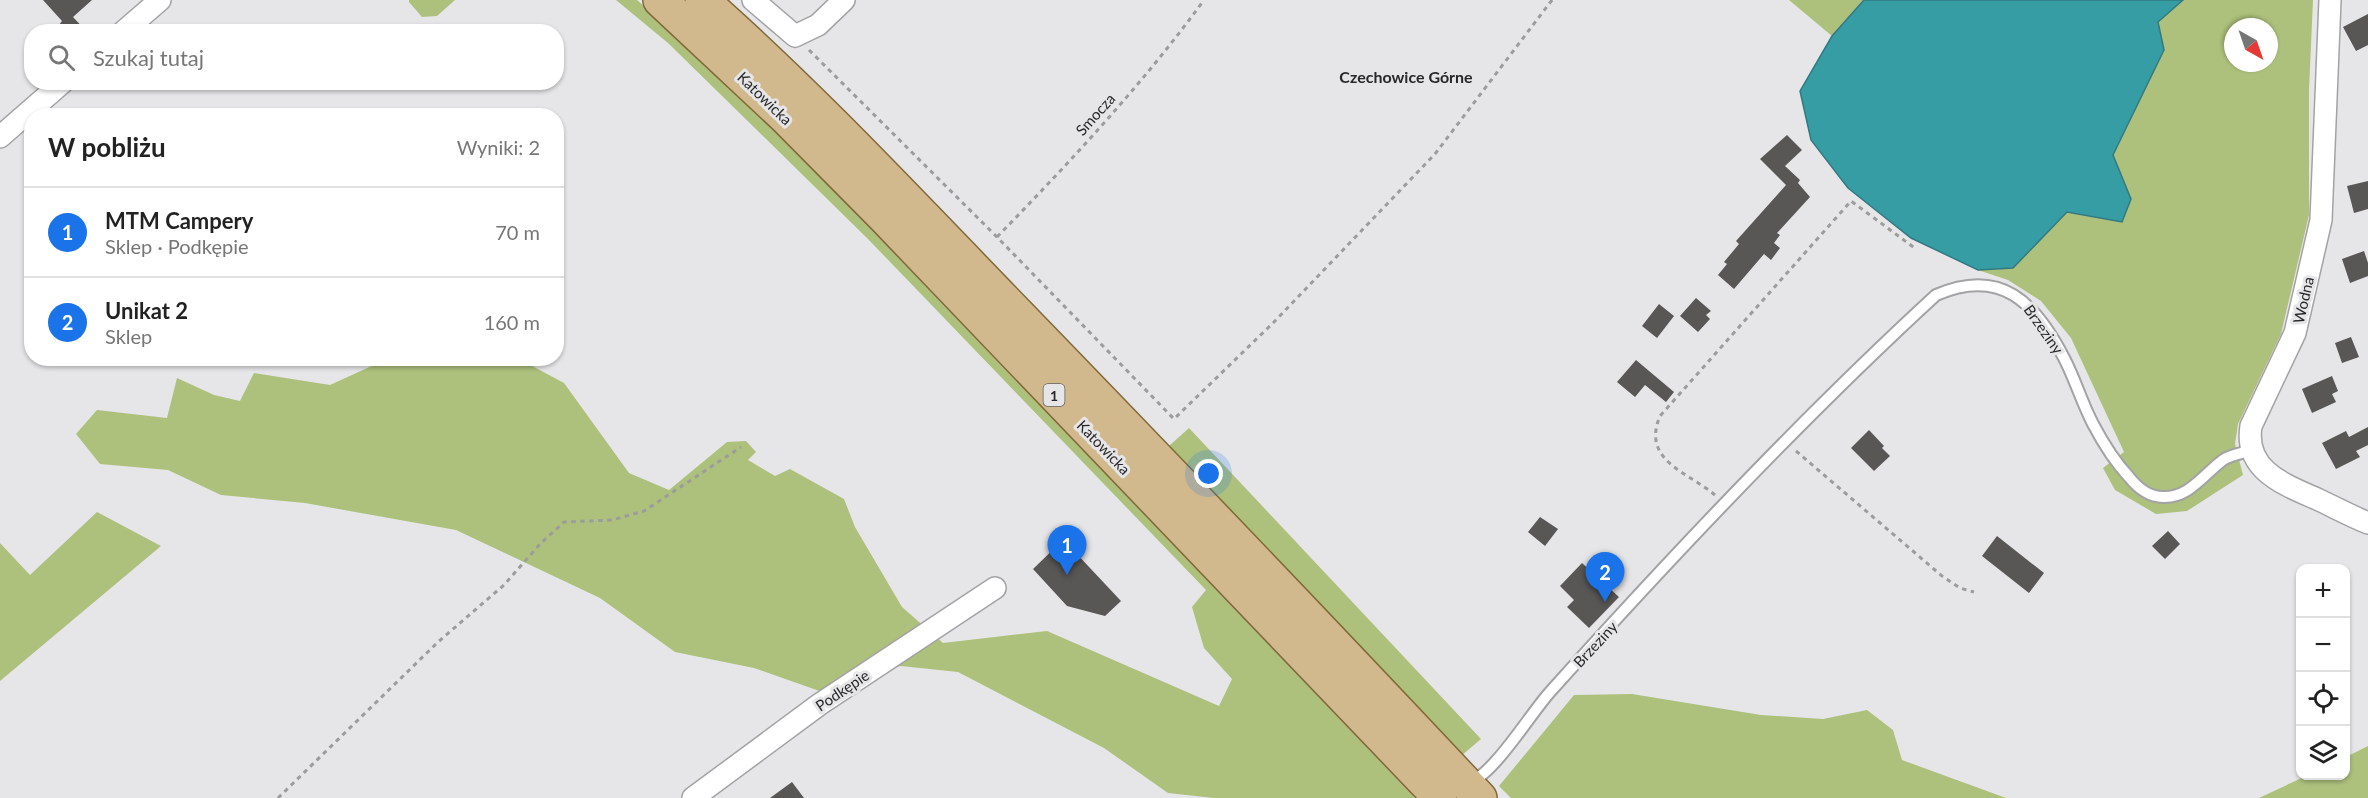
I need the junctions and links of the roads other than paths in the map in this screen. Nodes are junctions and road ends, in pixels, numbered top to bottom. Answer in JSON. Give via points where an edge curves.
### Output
{"nodes":[{"id":1,"x":160,"y":0,"type":"edge"},
{"id":2,"x":660,"y":0,"type":"edge"},
{"id":3,"x":702,"y":0,"type":"edge"},
{"id":4,"x":753,"y":0,"type":"edge"},
{"id":5,"x":844,"y":0,"type":"edge"},
{"id":6,"x":2330,"y":0,"type":"edge"},
{"id":7,"x":132,"y":24,"type":"edge"},
{"id":8,"x":54,"y":90,"type":"edge"},
{"id":9,"x":33,"y":108,"type":"edge"},
{"id":10,"x":24,"y":115,"type":"edge"},
{"id":11,"x":0,"y":136,"type":"edge"},
{"id":12,"x":2252,"y":450,"type":"junction"},
{"id":13,"x":2368,"y":524,"type":"edge"},
{"id":14,"x":995,"y":588,"type":"dead end"},
{"id":15,"x":1462,"y":793,"type":"edge"},
{"id":16,"x":693,"y":798,"type":"edge"}],
"edges":[{"from":1,"to":7,"type":"street"},
{"from":2,"to":15,"type":"main road","name":"Katowicka","number":"1","via":[[785,117]]},
{"from":3,"to":15,"type":"main road","name":"Katowicka","number":"1","via":[[786,78],[1146,446]]},
{"from":4,"to":5,"type":"street","via":[[795,36],[818,25]]},
{"from":6,"to":12,"type":"street","name":"Wodna","via":[[2321,220],[2295,333],[2251,426]]},
{"from":8,"to":9,"type":"street"},
{"from":10,"to":11,"type":"street"},
{"from":12,"to":13,"type":"street","via":[[2275,480]]},
{"from":12,"to":15,"type":"lane","name":"Brzeziny","via":[[2225,458],[2191,489],[2176,497],[2160,498],[2139,489],[2121,469],[2093,424],[2064,357],[2024,300],[1996,286],[1954,287],[1936,295],[1786,442],[1549,693],[1486,772]]},
{"from":14,"to":16,"type":"street","name":"Podkępie","via":[[820,704]]}]}
